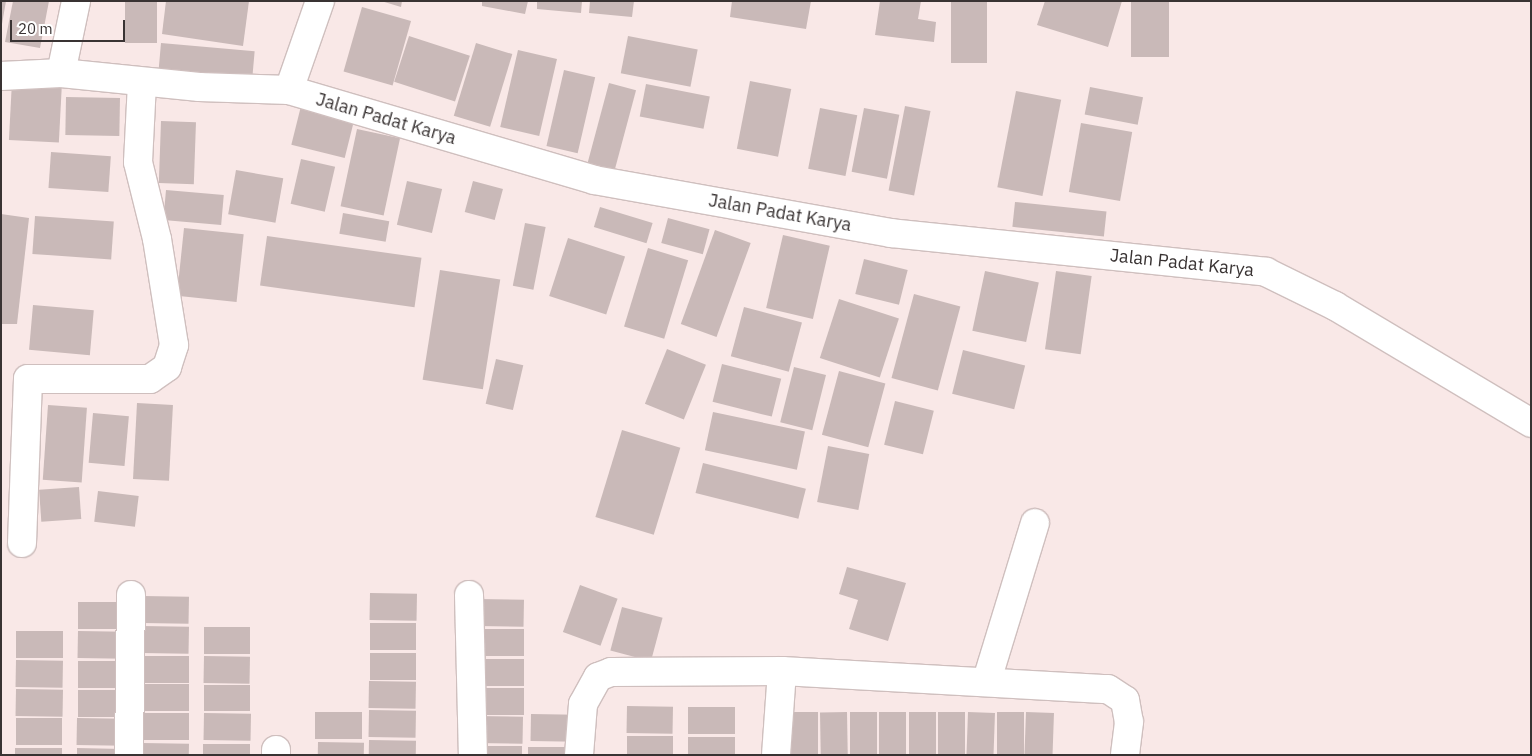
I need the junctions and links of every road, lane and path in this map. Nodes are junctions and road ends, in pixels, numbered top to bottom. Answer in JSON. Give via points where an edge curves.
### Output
{"nodes":[{"id":1,"x":76,"y":1,"type":"edge"},
{"id":2,"x":320,"y":1,"type":"edge"},
{"id":3,"x":61,"y":73,"type":"junction"},
{"id":4,"x":1,"y":76,"type":"edge"},
{"id":5,"x":142,"y":82,"type":"junction"},
{"id":6,"x":289,"y":90,"type":"junction"},
{"id":7,"x":1531,"y":423,"type":"edge"},
{"id":8,"x":1035,"y":523,"type":"dead end"},
{"id":9,"x":22,"y":543,"type":"dead end"},
{"id":10,"x":131,"y":595,"type":"dead end"},
{"id":11,"x":469,"y":595,"type":"dead end"},
{"id":12,"x":782,"y":671,"type":"junction"},
{"id":13,"x":987,"y":680,"type":"junction"},
{"id":14,"x":129,"y":755,"type":"edge"},
{"id":15,"x":473,"y":755,"type":"edge"},
{"id":16,"x":579,"y":755,"type":"edge"},
{"id":17,"x":776,"y":755,"type":"edge"},
{"id":18,"x":1125,"y":755,"type":"edge"}],
"edges":[{"from":1,"to":3,"type":"street"},
{"from":2,"to":6,"type":"street"},
{"from":3,"to":4,"type":"street","name":"Jalan Padat Karya"},
{"from":3,"to":5,"type":"street","name":"Jalan Padat Karya"},
{"from":5,"to":6,"type":"street","name":"Jalan Padat Karya"},
{"from":5,"to":9,"type":"street","via":[[138,162],[157,239],[174,345],[167,367],[150,379],[28,379]]},
{"from":6,"to":7,"type":"street","name":"Jalan Padat Karya","via":[[594,180],[891,233],[1266,272],[1335,306]]},
{"from":8,"to":13,"type":"street"},
{"from":10,"to":14,"type":"street"},
{"from":11,"to":15,"type":"street"},
{"from":12,"to":13,"type":"street"},
{"from":12,"to":16,"type":"street","via":[[611,672],[598,677],[584,704]]},
{"from":12,"to":17,"type":"street"},
{"from":13,"to":18,"type":"street","via":[[1095,687],[1119,694],[1125,700],[1129,722]]}]}
